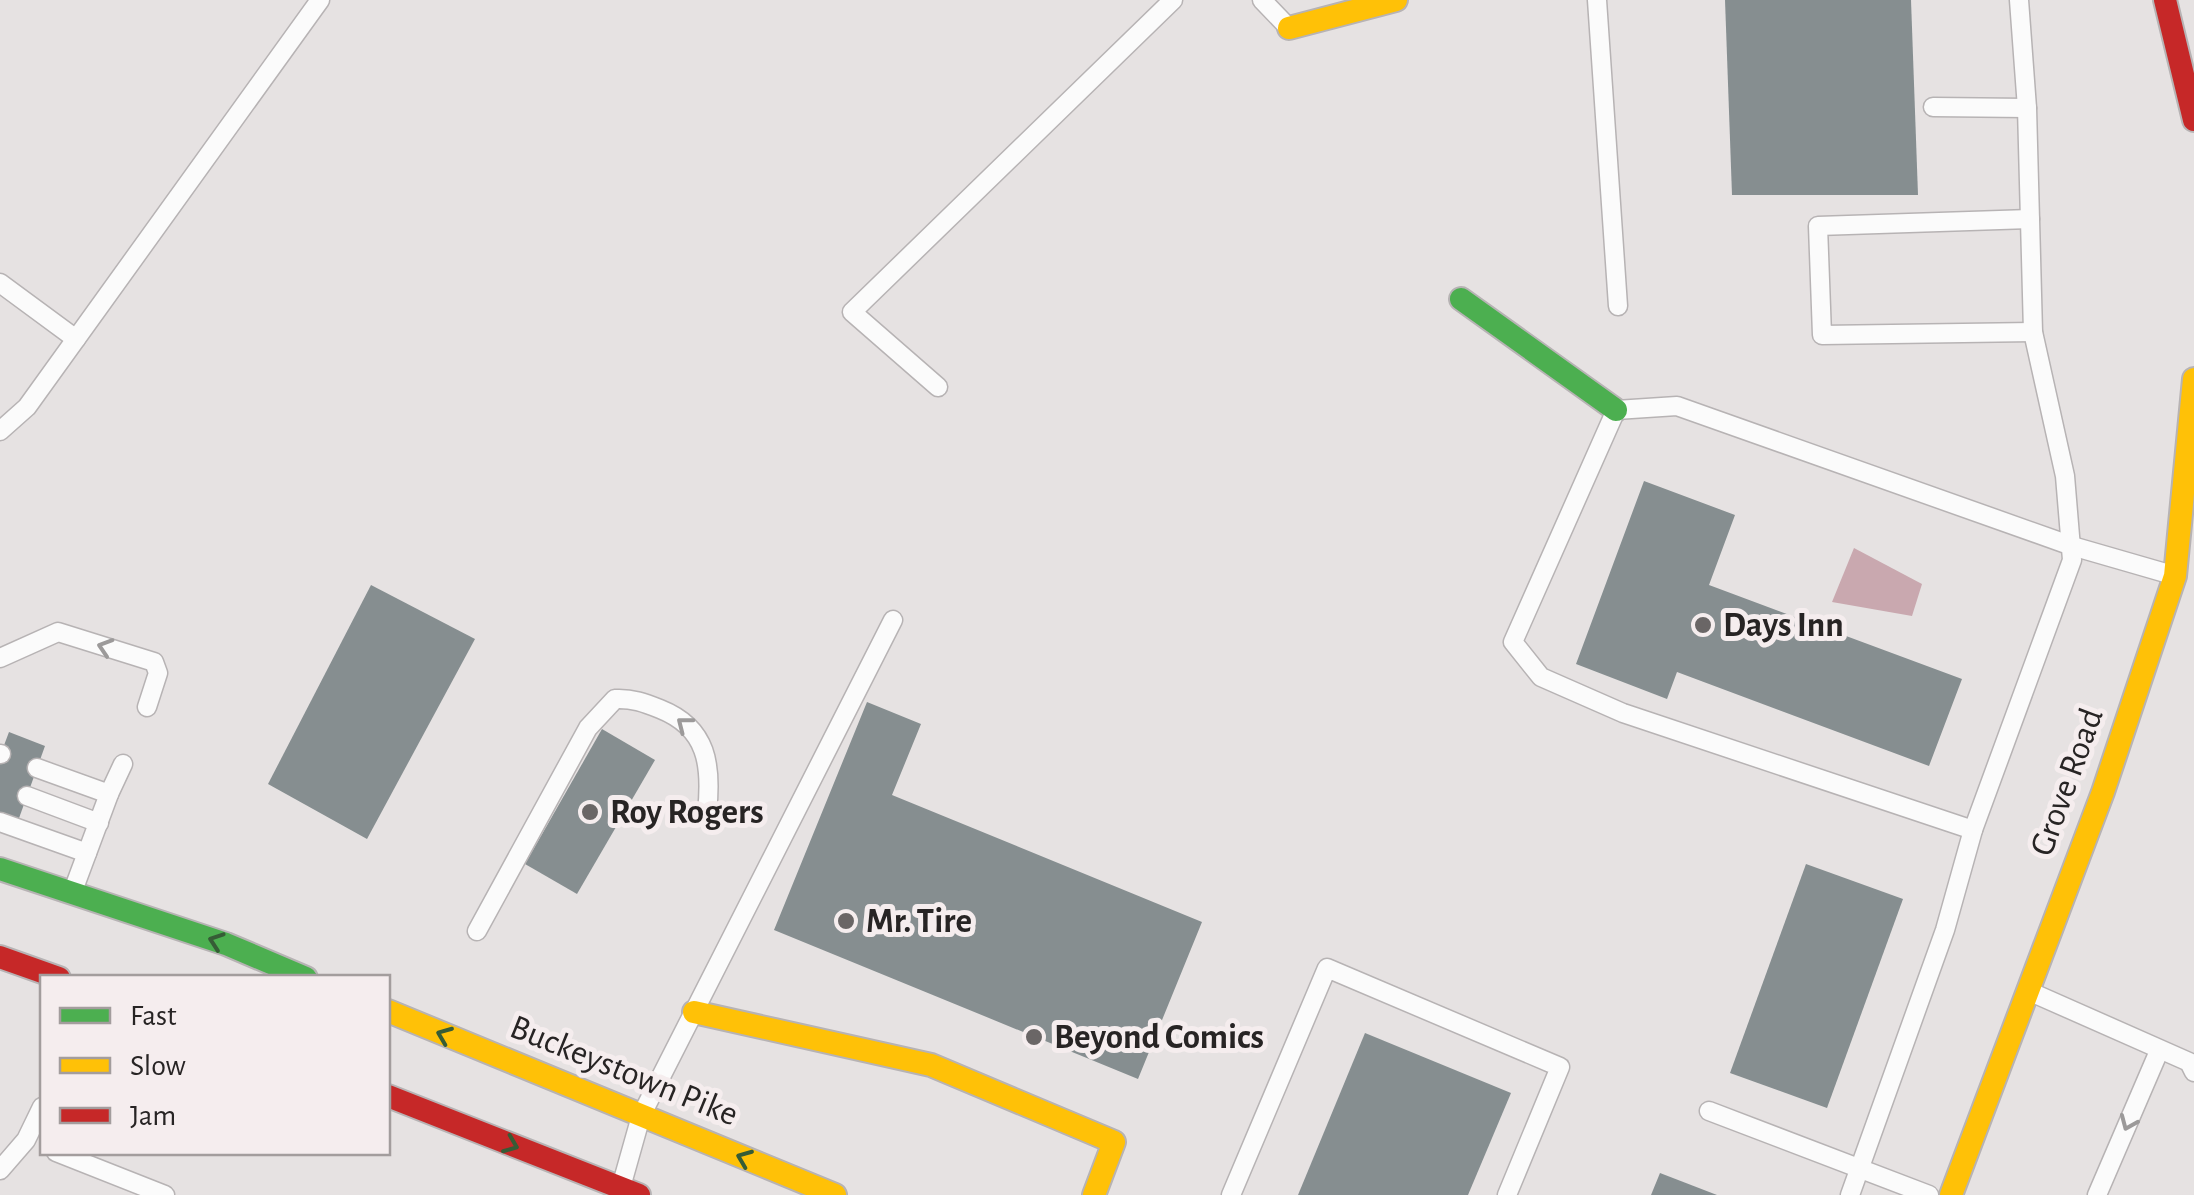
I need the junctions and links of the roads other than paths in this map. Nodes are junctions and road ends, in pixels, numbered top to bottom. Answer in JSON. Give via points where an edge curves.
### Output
{"nodes":[{"id":1,"x":320,"y":0,"type":"edge"},
{"id":2,"x":1173,"y":0,"type":"edge"},
{"id":3,"x":1262,"y":0,"type":"edge"},
{"id":4,"x":1396,"y":0,"type":"edge"},
{"id":5,"x":1597,"y":0,"type":"edge"},
{"id":6,"x":2019,"y":0,"type":"edge"},
{"id":7,"x":2165,"y":0,"type":"edge"},
{"id":8,"x":1289,"y":28,"type":"joint"},
{"id":9,"x":1933,"y":107,"type":"dead end"},
{"id":10,"x":2028,"y":108,"type":"junction"},
{"id":11,"x":2194,"y":120,"type":"edge"},
{"id":12,"x":2030,"y":219,"type":"junction"},
{"id":13,"x":0,"y":283,"type":"edge"},
{"id":14,"x":1461,"y":299,"type":"dead end"},
{"id":15,"x":1618,"y":306,"type":"dead end"},
{"id":16,"x":2033,"y":332,"type":"junction"},
{"id":17,"x":76,"y":339,"type":"junction"},
{"id":18,"x":2194,"y":380,"type":"edge"},
{"id":19,"x":938,"y":387,"type":"dead end"},
{"id":20,"x":1616,"y":410,"type":"junction"},
{"id":21,"x":0,"y":431,"type":"edge"},
{"id":22,"x":2072,"y":546,"type":"junction"},
{"id":23,"x":2185,"y":578,"type":"edge"},
{"id":24,"x":893,"y":620,"type":"dead end"},
{"id":25,"x":0,"y":658,"type":"edge"},
{"id":26,"x":147,"y":707,"type":"dead end"},
{"id":27,"x":123,"y":764,"type":"dead end"},
{"id":28,"x":38,"y":768,"type":"dead end"},
{"id":29,"x":109,"y":794,"type":"junction"},
{"id":30,"x":27,"y":796,"type":"dead end"},
{"id":31,"x":708,"y":812,"type":"dead end"},
{"id":32,"x":0,"y":822,"type":"edge"},
{"id":33,"x":98,"y":822,"type":"junction"},
{"id":34,"x":1973,"y":830,"type":"junction"},
{"id":35,"x":87,"y":853,"type":"junction"},
{"id":36,"x":0,"y":869,"type":"edge"},
{"id":37,"x":72,"y":893,"type":"junction"},
{"id":38,"x":478,"y":931,"type":"dead end"},
{"id":39,"x":5,"y":959,"type":"edge"},
{"id":40,"x":50,"y":975,"type":"edge"},
{"id":41,"x":299,"y":975,"type":"edge"},
{"id":42,"x":32,"y":988,"type":"dead end"},
{"id":43,"x":2028,"y":991,"type":"junction"},
{"id":44,"x":390,"y":1012,"type":"edge"},
{"id":45,"x":694,"y":1012,"type":"junction"},
{"id":46,"x":2159,"y":1051,"type":"junction"},
{"id":47,"x":2194,"y":1072,"type":"edge"},
{"id":48,"x":390,"y":1097,"type":"edge"},
{"id":49,"x":1708,"y":1111,"type":"dead end"},
{"id":50,"x":40,"y":1116,"type":"edge"},
{"id":51,"x":642,"y":1116,"type":"junction"},
{"id":52,"x":34,"y":1144,"type":"edge"},
{"id":53,"x":64,"y":1155,"type":"edge"},
{"id":54,"x":1860,"y":1169,"type":"junction"},
{"id":55,"x":0,"y":1170,"type":"edge"},
{"id":56,"x":626,"y":1193,"type":"edge"},
{"id":57,"x":165,"y":1195,"type":"edge"},
{"id":58,"x":835,"y":1195,"type":"edge"},
{"id":59,"x":1094,"y":1195,"type":"edge"},
{"id":60,"x":1232,"y":1195,"type":"edge"},
{"id":61,"x":1507,"y":1195,"type":"edge"},
{"id":62,"x":1850,"y":1195,"type":"edge"},
{"id":63,"x":1929,"y":1195,"type":"edge"},
{"id":64,"x":1951,"y":1195,"type":"edge"},
{"id":65,"x":2098,"y":1195,"type":"edge"}],
"edges":[{"from":1,"to":17,"type":"lane"},
{"from":2,"to":19,"type":"lane","via":[[852,312]]},
{"from":3,"to":8,"type":"lane"},
{"from":4,"to":8,"type":"street"},
{"from":5,"to":15,"type":"lane"},
{"from":6,"to":10,"type":"lane"},
{"from":7,"to":11,"type":"street"},
{"from":9,"to":10,"type":"lane"},
{"from":10,"to":12,"type":"lane"},
{"from":12,"to":16,"type":"lane"},
{"from":12,"to":16,"type":"lane","via":[[1818,226],[1822,334]]},
{"from":13,"to":17,"type":"lane"},
{"from":14,"to":20,"type":"street"},
{"from":16,"to":22,"type":"lane","via":[[2065,476]]},
{"from":17,"to":21,"type":"lane","via":[[28,407]]},
{"from":18,"to":23,"type":"street","name":"Grove Road"},
{"from":20,"to":22,"type":"lane","via":[[1677,406]]},
{"from":20,"to":34,"type":"lane","via":[[1512,642],[1541,677],[1624,712]]},
{"from":22,"to":23,"type":"lane"},
{"from":22,"to":34,"type":"lane"},
{"from":23,"to":43,"type":"street","name":"Grove Road"},
{"from":24,"to":45,"type":"lane"},
{"from":26,"to":25,"type":"lane","one_way":true,"via":[[158,673],[154,662],[58,632]]},
{"from":27,"to":29,"type":"lane"},
{"from":28,"to":29,"type":"lane"},
{"from":29,"to":33,"type":"lane"},
{"from":30,"to":33,"type":"lane"},
{"from":31,"to":38,"type":"lane","one_way":true,"via":[[707,754],[686,721],[631,698],[615,699],[588,728]]},
{"from":32,"to":35,"type":"lane"},
{"from":33,"to":35,"type":"lane"},
{"from":34,"to":54,"type":"lane","via":[[1945,930]]},
{"from":35,"to":37,"type":"lane"},
{"from":36,"to":37,"type":"street"},
{"from":41,"to":37,"type":"street","one_way":true},
{"from":39,"to":40,"type":"street"},
{"from":39,"to":42,"type":"lane"},
{"from":43,"to":46,"type":"lane"},
{"from":43,"to":64,"type":"street","name":"Grove Road"},
{"from":51,"to":44,"type":"street","name":"Buckeystown Pike","one_way":true},
{"from":45,"to":51,"type":"lane"},
{"from":45,"to":59,"type":"street","via":[[931,1065],[1114,1142]]},
{"from":46,"to":47,"type":"lane","via":[[2189,1062]]},
{"from":46,"to":65,"type":"lane","one_way":true},
{"from":48,"to":56,"type":"street","one_way":true},
{"from":49,"to":54,"type":"lane"},
{"from":50,"to":52,"type":"lane"},
{"from":51,"to":56,"type":"lane"},
{"from":58,"to":51,"type":"street","name":"Buckeystown Pike","one_way":true},
{"from":52,"to":55,"type":"lane"},
{"from":53,"to":57,"type":"lane"},
{"from":54,"to":62,"type":"lane"},
{"from":54,"to":63,"type":"lane"},
{"from":60,"to":61,"type":"lane","via":[[1328,968],[1560,1067]]}]}
